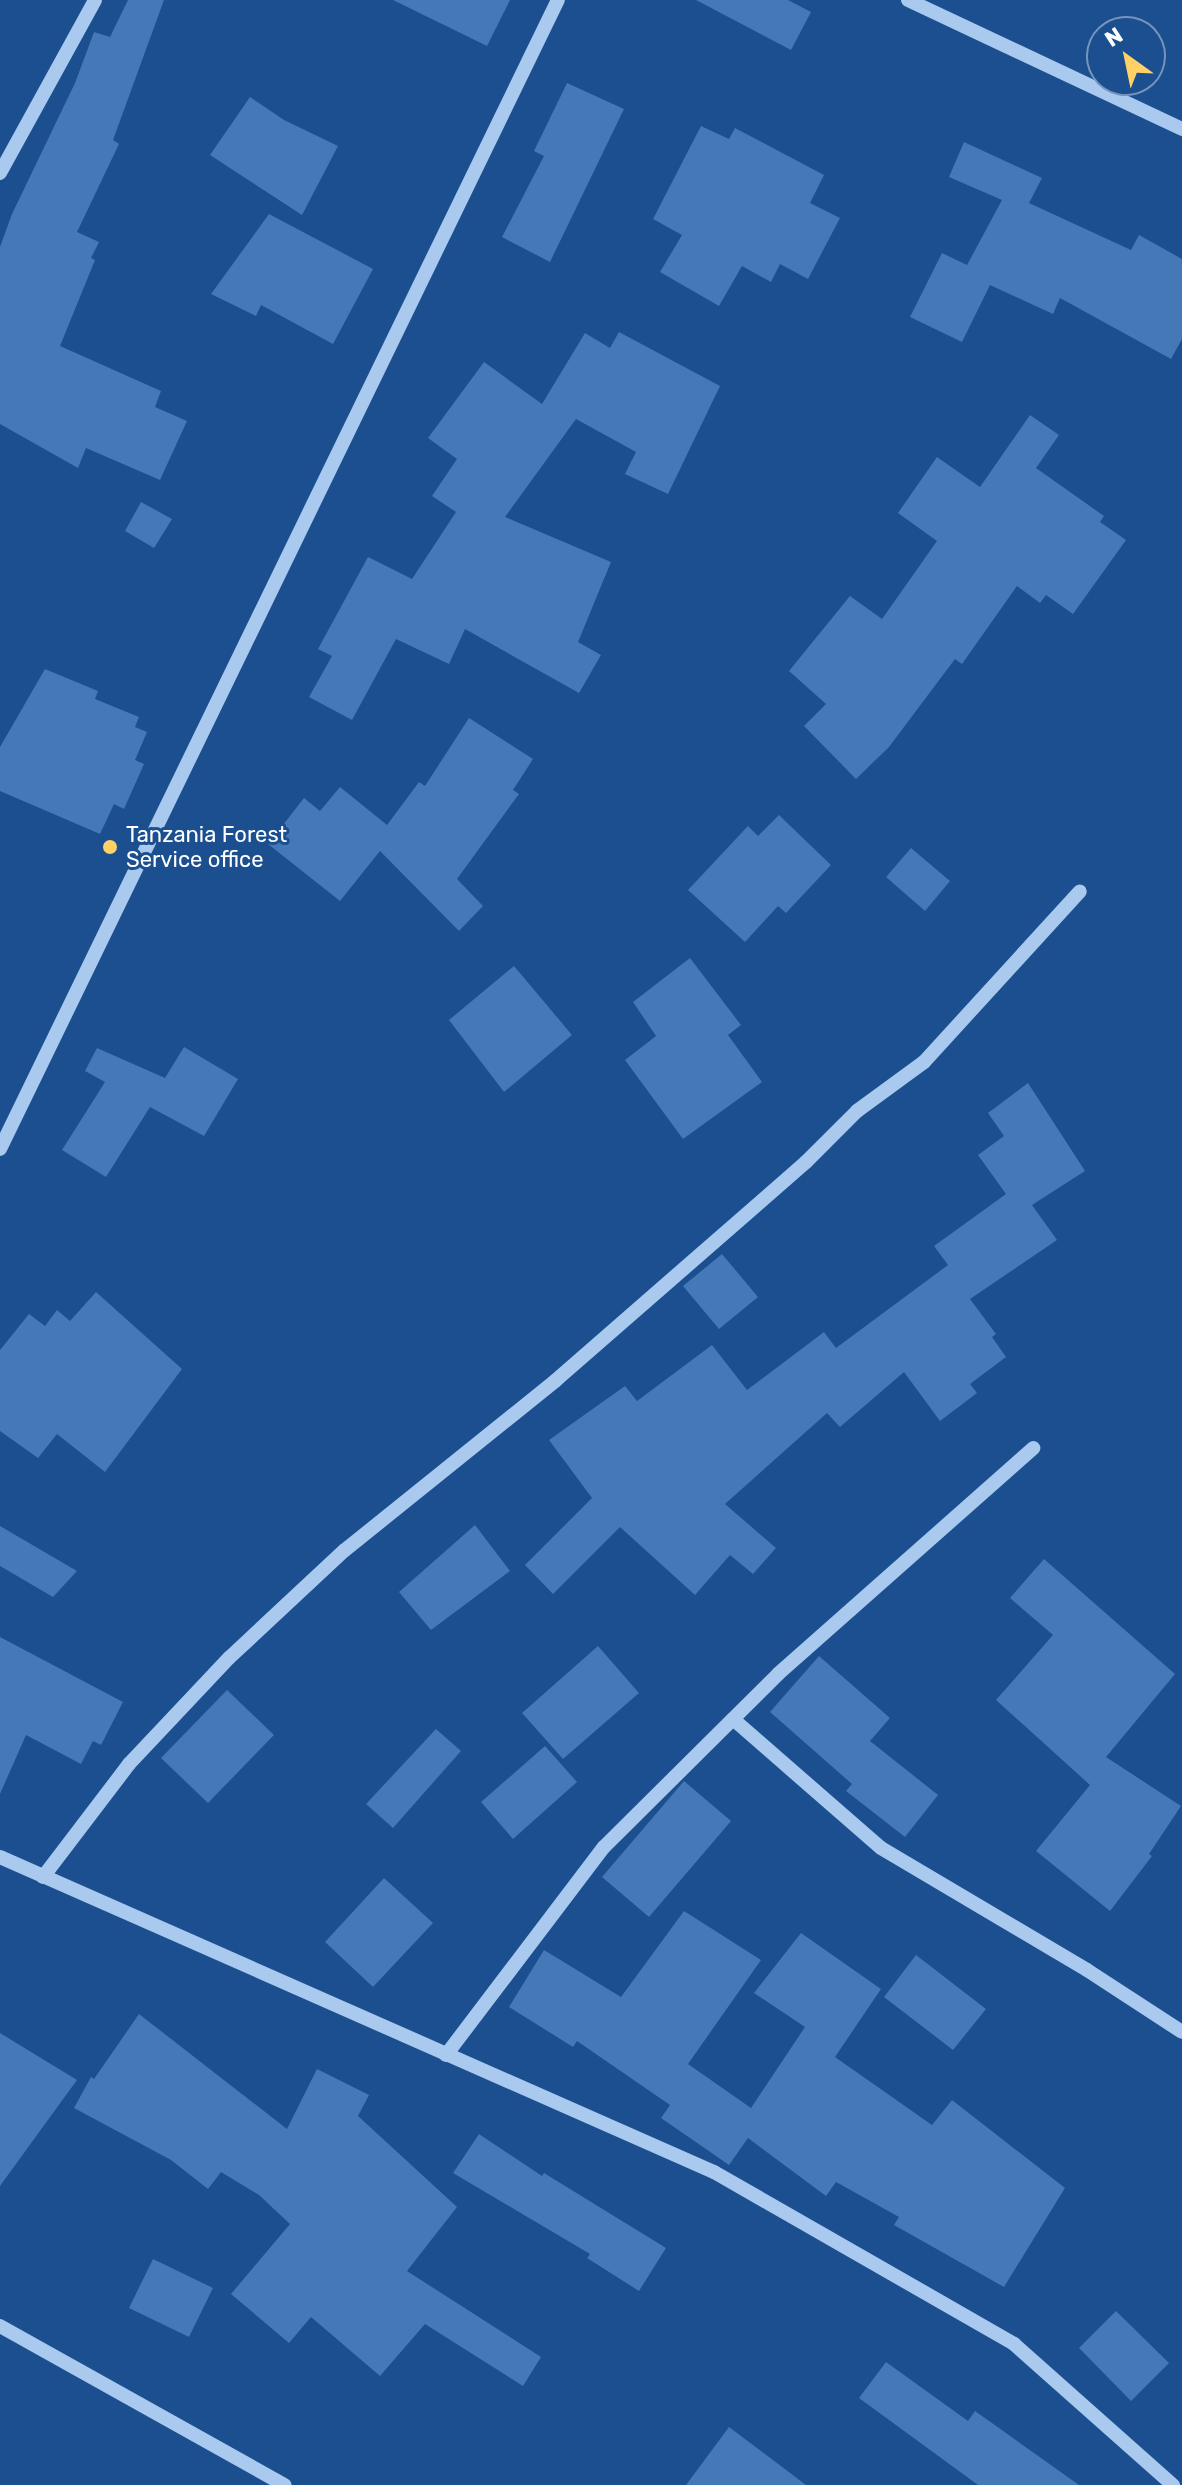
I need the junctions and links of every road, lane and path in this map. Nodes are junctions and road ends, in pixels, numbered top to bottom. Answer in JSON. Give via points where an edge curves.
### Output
{"nodes":[{"id":1,"x":95,"y":0,"type":"edge"},
{"id":2,"x":558,"y":0,"type":"edge"},
{"id":3,"x":908,"y":0,"type":"edge"},
{"id":4,"x":1182,"y":129,"type":"edge"},
{"id":5,"x":0,"y":173,"type":"edge"},
{"id":6,"x":1080,"y":891,"type":"dead end"},
{"id":7,"x":0,"y":1149,"type":"edge"},
{"id":8,"x":1033,"y":1448,"type":"dead end"},
{"id":9,"x":733,"y":1719,"type":"junction"},
{"id":10,"x":0,"y":1857,"type":"edge"},
{"id":11,"x":43,"y":1877,"type":"junction"},
{"id":12,"x":1182,"y":2032,"type":"edge"},
{"id":13,"x":446,"y":2055,"type":"junction"},
{"id":14,"x":0,"y":2326,"type":"edge"},
{"id":15,"x":285,"y":2485,"type":"edge"},
{"id":16,"x":1173,"y":2485,"type":"edge"}],
"edges":[{"from":1,"to":5,"type":"street"},
{"from":2,"to":7,"type":"street"},
{"from":3,"to":4,"type":"street"},
{"from":6,"to":11,"type":"street","via":[[924,1062],[857,1111],[555,1381],[345,1550],[229,1658],[129,1764]]},
{"from":8,"to":9,"type":"street"},
{"from":9,"to":12,"type":"street","via":[[881,1848]]},
{"from":9,"to":13,"type":"street","via":[[604,1847]]},
{"from":10,"to":11,"type":"street"},
{"from":11,"to":13,"type":"street"},
{"from":13,"to":16,"type":"street","via":[[714,2172],[1014,2344]]},
{"from":14,"to":15,"type":"street"}]}
